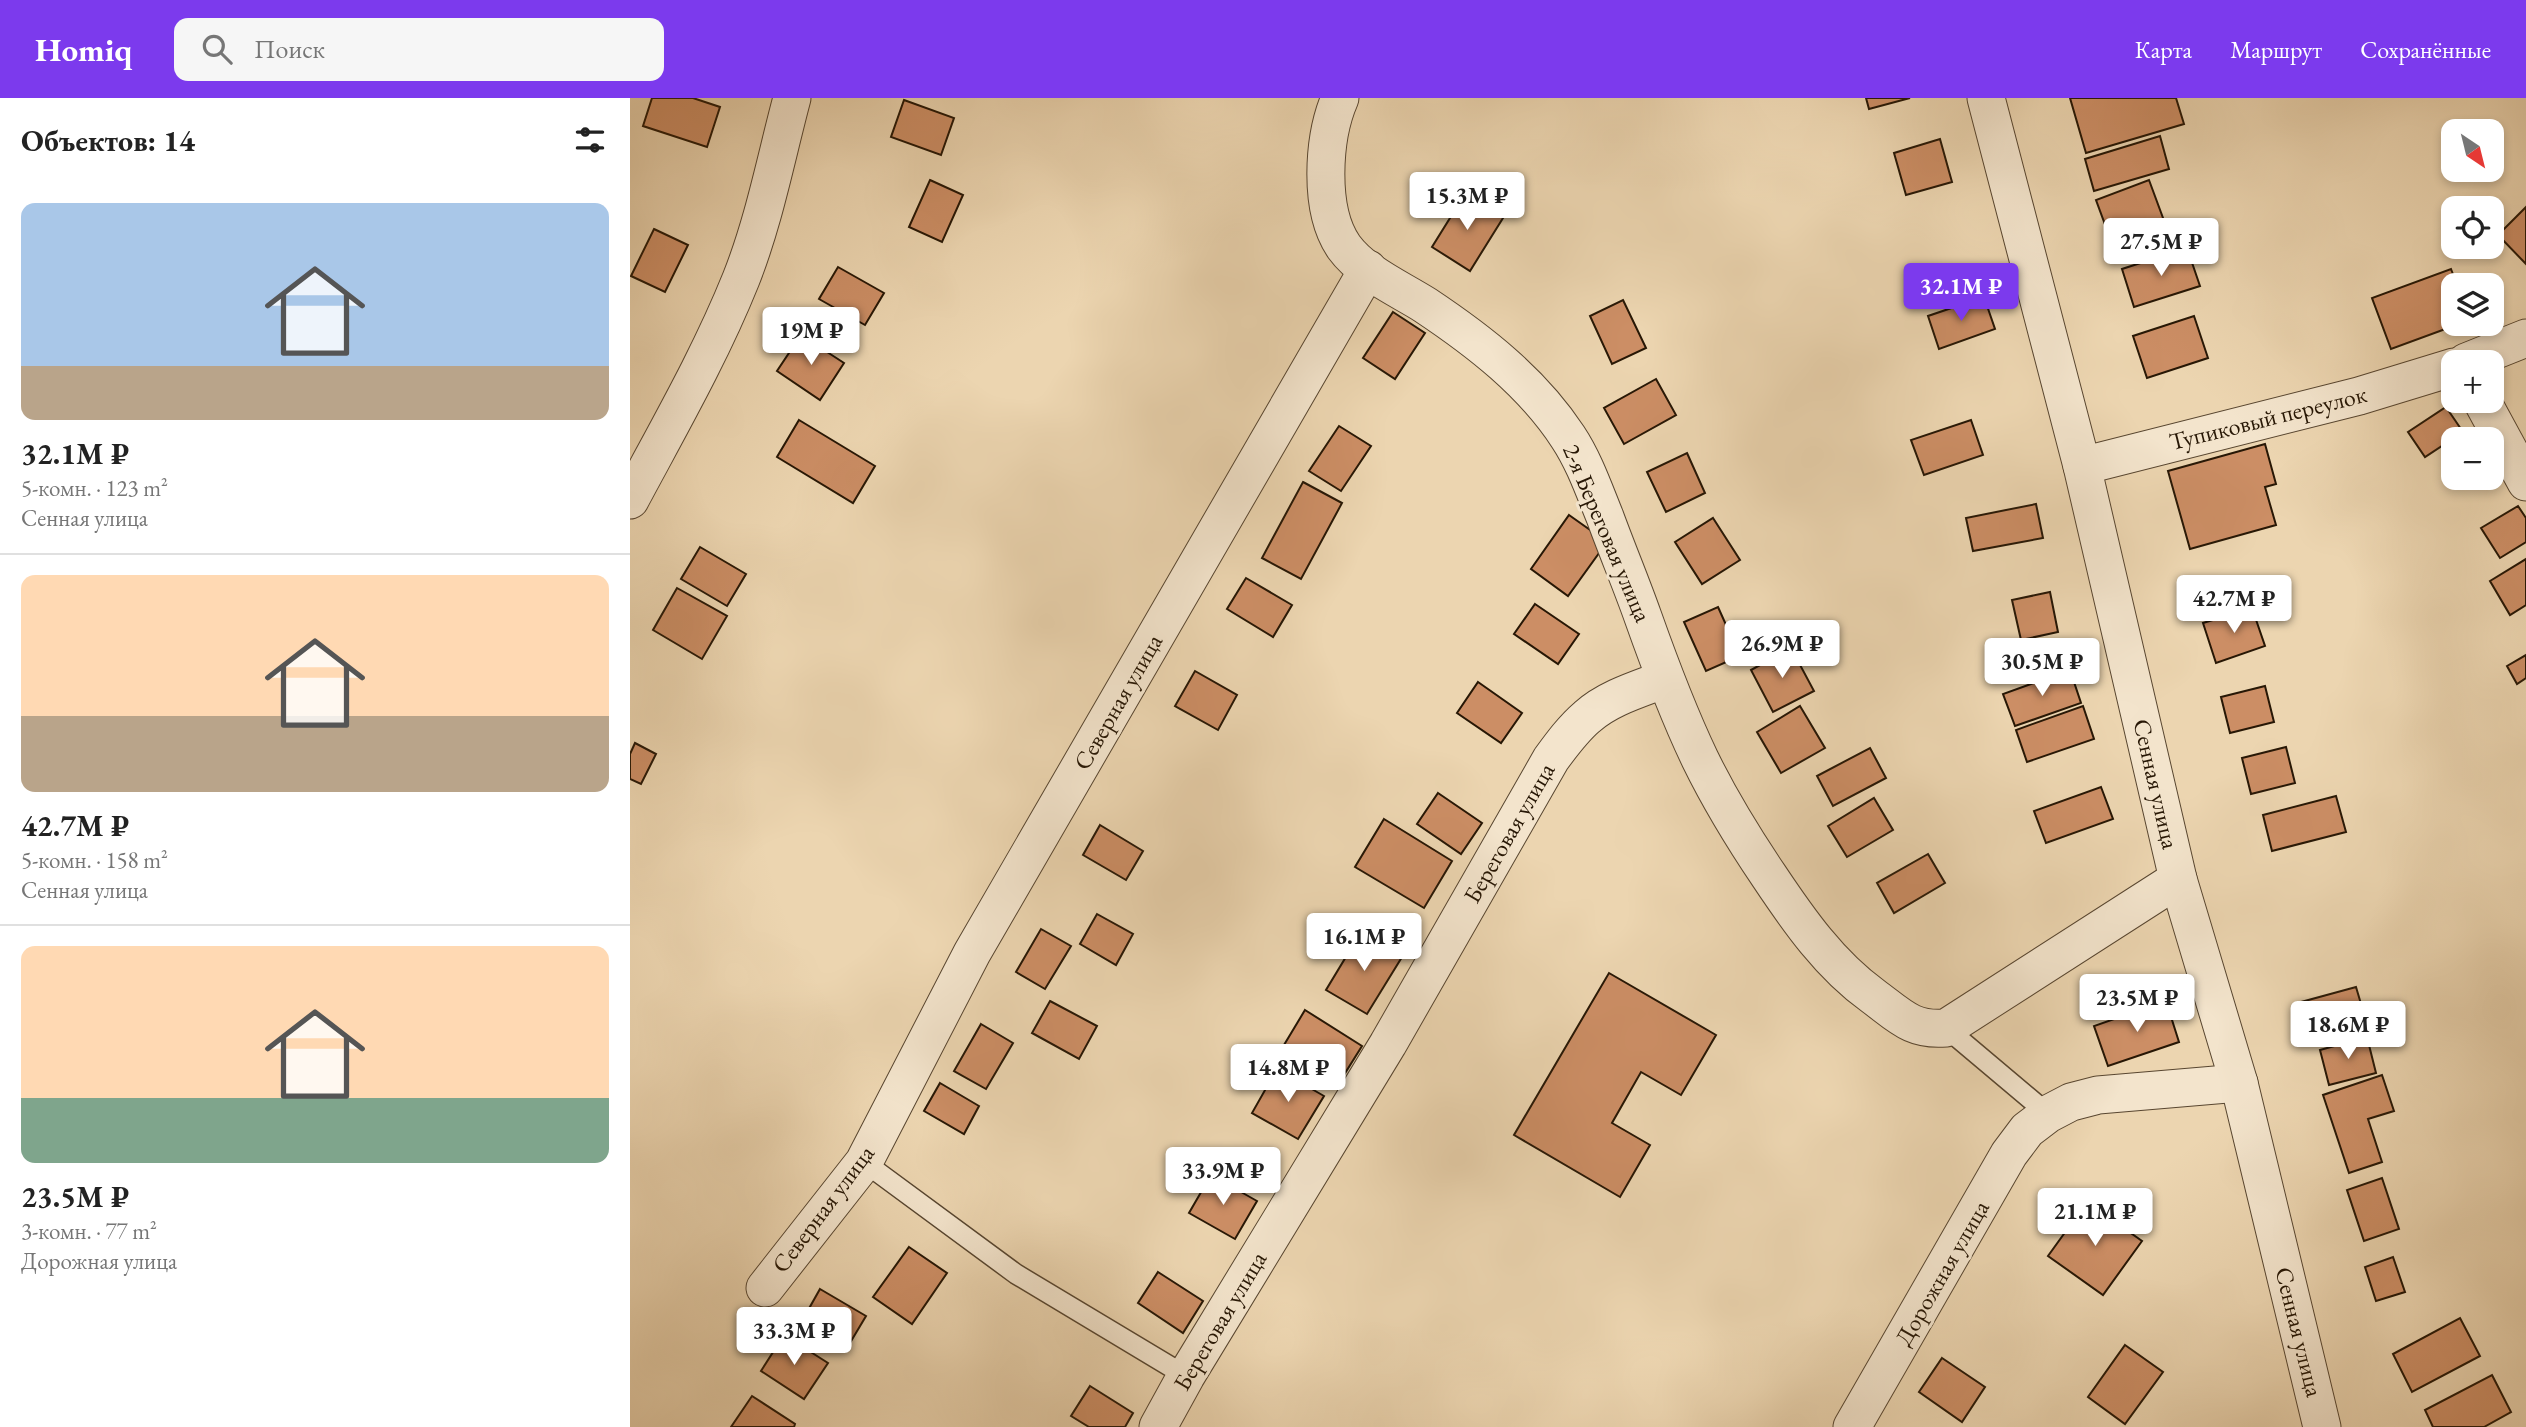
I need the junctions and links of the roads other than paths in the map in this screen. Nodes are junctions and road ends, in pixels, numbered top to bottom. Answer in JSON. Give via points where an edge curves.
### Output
{"nodes":[{"id":1,"x":792,"y":98,"type":"edge"},
{"id":2,"x":1340,"y":98,"type":"edge"},
{"id":3,"x":1986,"y":98,"type":"edge"},
{"id":4,"x":1368,"y":270,"type":"junction"},
{"id":5,"x":2526,"y":338,"type":"edge"},
{"id":6,"x":2496,"y":350,"type":"edge"},
{"id":7,"x":2441,"y":371,"type":"edge"},
{"id":8,"x":2489,"y":413,"type":"edge"},
{"id":9,"x":2082,"y":466,"type":"junction"},
{"id":10,"x":2526,"y":482,"type":"edge"},
{"id":11,"x":630,"y":500,"type":"edge"},
{"id":12,"x":1665,"y":679,"type":"junction"},
{"id":13,"x":2178,"y":879,"type":"junction"},
{"id":14,"x":1946,"y":1028,"type":"junction"},
{"id":15,"x":2239,"y":1083,"type":"junction"},
{"id":16,"x":2048,"y":1114,"type":"junction"},
{"id":17,"x":864,"y":1162,"type":"junction"},
{"id":18,"x":765,"y":1288,"type":"dead end"},
{"id":19,"x":1186,"y":1376,"type":"junction"},
{"id":20,"x":1158,"y":1427,"type":"edge"},
{"id":21,"x":1852,"y":1427,"type":"edge"},
{"id":22,"x":2322,"y":1427,"type":"edge"}],
"edges":[{"from":1,"to":11,"type":"street","via":[[742,276],[698,373]]},
{"from":2,"to":4,"type":"street","via":[[1326,147],[1331,217],[1343,246]]},
{"from":3,"to":9,"type":"street","name":"Сенная улица"},
{"from":4,"to":12,"type":"street","name":"2-я Береговая улица","via":[[1481,345],[1538,400],[1569,438],[1590,480]]},
{"from":4,"to":17,"type":"street","name":"Северная улица","via":[[972,953]]},
{"from":5,"to":6,"type":"street"},
{"from":7,"to":9,"type":"street","name":"Тупиковый переулок"},
{"from":8,"to":10,"type":"street"},
{"from":9,"to":13,"type":"street","name":"Сенная улица"},
{"from":12,"to":14,"type":"street","name":"2-я Береговая улица","via":[[1735,825],[1830,960],[1911,1024],[1927,1030]]},
{"from":12,"to":19,"type":"street","name":"Береговая улица","via":[[1588,715],[1551,758],[1388,1044]]},
{"from":13,"to":14,"type":"street"},
{"from":13,"to":15,"type":"street","name":"Сенная улица"},
{"from":14,"to":16,"type":"lane"},
{"from":15,"to":16,"type":"street","name":"Дорожная улица","via":[[2098,1095],[2071,1101]]},
{"from":15,"to":22,"type":"street","name":"Сенная улица"},
{"from":16,"to":21,"type":"street","name":"Дорожная улица","via":[[2026,1130],[2009,1154]]},
{"from":17,"to":18,"type":"street","name":"Северная улица"},
{"from":17,"to":19,"type":"lane","via":[[1016,1274]]},
{"from":19,"to":20,"type":"street","name":"Береговая улица"}]}
